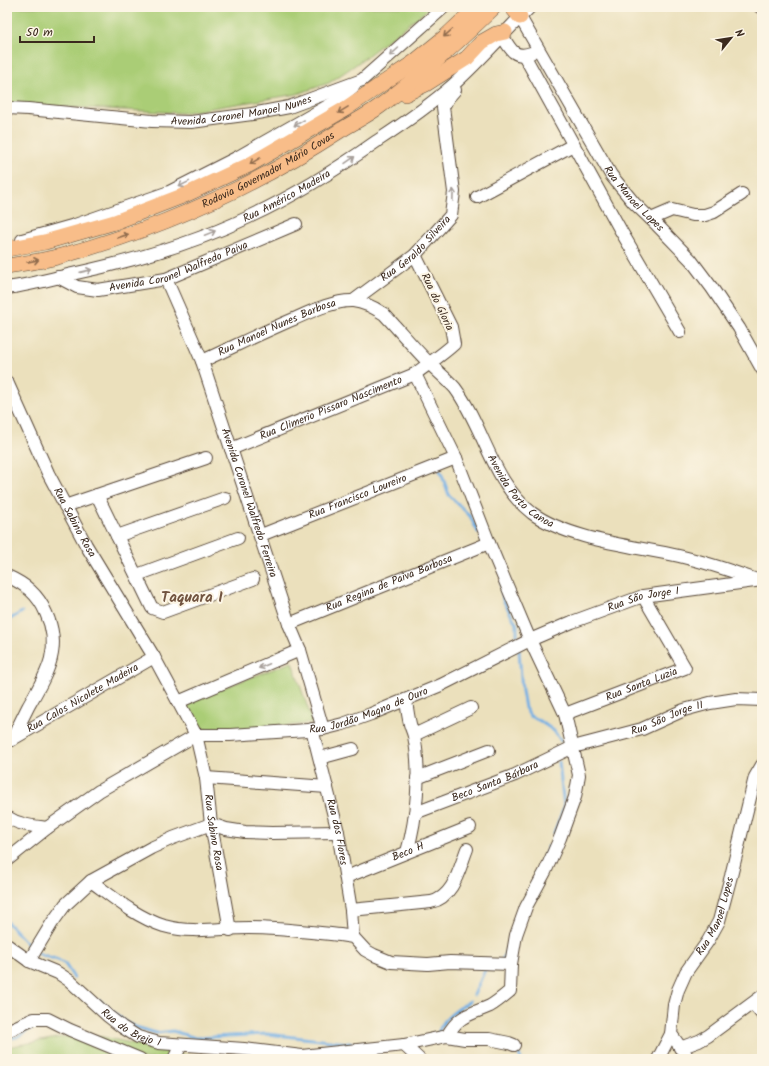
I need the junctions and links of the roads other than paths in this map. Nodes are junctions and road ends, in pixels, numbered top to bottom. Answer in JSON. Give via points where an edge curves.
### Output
{"nodes":[{"id":1,"x":444,"y":7,"type":"edge"},
{"id":2,"x":477,"y":7,"type":"edge"},
{"id":3,"x":494,"y":7,"type":"edge"},
{"id":4,"x":521,"y":10,"type":"edge"},
{"id":5,"x":503,"y":35,"type":"junction"},
{"id":6,"x":540,"y":49,"type":"junction"},
{"id":7,"x":524,"y":55,"type":"junction"},
{"id":8,"x":362,"y":80,"type":"junction"},
{"id":9,"x":379,"y":107,"type":"junction"},
{"id":10,"x":7,"y":108,"type":"edge"},
{"id":11,"x":573,"y":145,"type":"junction"},
{"id":12,"x":742,"y":194,"type":"dead end"},
{"id":13,"x":477,"y":197,"type":"dead end"},
{"id":14,"x":651,"y":219,"type":"junction"},
{"id":15,"x":296,"y":224,"type":"dead end"},
{"id":16,"x":7,"y":243,"type":"edge"},
{"id":17,"x":7,"y":249,"type":"edge"},
{"id":18,"x":415,"y":255,"type":"junction"},
{"id":19,"x":7,"y":266,"type":"edge"},
{"id":20,"x":58,"y":277,"type":"junction"},
{"id":21,"x":166,"y":279,"type":"junction"},
{"id":22,"x":9,"y":290,"type":"edge"},
{"id":23,"x":353,"y":301,"type":"junction"},
{"id":24,"x":680,"y":332,"type":"dead end"},
{"id":25,"x":202,"y":361,"type":"junction"},
{"id":26,"x":429,"y":363,"type":"junction"},
{"id":27,"x":762,"y":369,"type":"edge"},
{"id":28,"x":416,"y":374,"type":"junction"},
{"id":29,"x":7,"y":382,"type":"edge"},
{"id":30,"x":231,"y":449,"type":"junction"},
{"id":31,"x":206,"y":458,"type":"dead end"},
{"id":32,"x":456,"y":458,"type":"junction"},
{"id":33,"x":97,"y":495,"type":"junction"},
{"id":34,"x":225,"y":498,"type":"dead end"},
{"id":35,"x":65,"y":506,"type":"junction"},
{"id":36,"x":260,"y":535,"type":"junction"},
{"id":37,"x":118,"y":536,"type":"junction"},
{"id":38,"x":238,"y":538,"type":"dead end"},
{"id":39,"x":489,"y":543,"type":"junction"},
{"id":40,"x":7,"y":576,"type":"edge"},
{"id":41,"x":137,"y":576,"type":"junction"},
{"id":42,"x":253,"y":579,"type":"dead end"},
{"id":43,"x":760,"y":580,"type":"edge"},
{"id":44,"x":643,"y":596,"type":"junction"},
{"id":45,"x":289,"y":624,"type":"junction"},
{"id":46,"x":530,"y":640,"type":"junction"},
{"id":47,"x":300,"y":650,"type":"junction"},
{"id":48,"x":154,"y":657,"type":"junction"},
{"id":49,"x":406,"y":700,"type":"junction"},
{"id":50,"x":762,"y":700,"type":"edge"},
{"id":51,"x":178,"y":702,"type":"junction"},
{"id":52,"x":471,"y":708,"type":"dead end"},
{"id":53,"x":565,"y":714,"type":"junction"},
{"id":54,"x":318,"y":729,"type":"junction"},
{"id":55,"x":196,"y":735,"type":"junction"},
{"id":56,"x":414,"y":735,"type":"junction"},
{"id":57,"x":10,"y":742,"type":"edge"},
{"id":58,"x":573,"y":747,"type":"junction"},
{"id":59,"x":353,"y":749,"type":"dead end"},
{"id":60,"x":489,"y":750,"type":"dead end"},
{"id":61,"x":320,"y":758,"type":"junction"},
{"id":62,"x":762,"y":765,"type":"edge"},
{"id":63,"x":206,"y":778,"type":"junction"},
{"id":64,"x":417,"y":778,"type":"junction"},
{"id":65,"x":327,"y":787,"type":"junction"},
{"id":66,"x":415,"y":813,"type":"junction"},
{"id":67,"x":7,"y":817,"type":"edge"},
{"id":68,"x":212,"y":824,"type":"junction"},
{"id":69,"x":470,"y":826,"type":"dead end"},
{"id":70,"x":47,"y":828,"type":"junction"},
{"id":71,"x":338,"y":832,"type":"junction"},
{"id":72,"x":466,"y":849,"type":"dead end"},
{"id":73,"x":407,"y":852,"type":"junction"},
{"id":74,"x":7,"y":860,"type":"edge"},
{"id":75,"x":346,"y":877,"type":"junction"},
{"id":76,"x":91,"y":881,"type":"junction"},
{"id":77,"x":351,"y":910,"type":"junction"},
{"id":78,"x":230,"y":930,"type":"junction"},
{"id":79,"x":353,"y":937,"type":"junction"},
{"id":80,"x":7,"y":945,"type":"edge"},
{"id":81,"x":29,"y":961,"type":"junction"},
{"id":82,"x":511,"y":964,"type":"junction"},
{"id":83,"x":757,"y":1000,"type":"edge"},
{"id":84,"x":762,"y":1014,"type":"edge"},
{"id":85,"x":7,"y":1031,"type":"edge"},
{"id":86,"x":671,"y":1034,"type":"junction"},
{"id":87,"x":447,"y":1036,"type":"junction"},
{"id":88,"x":181,"y":1045,"type":"junction"},
{"id":89,"x":404,"y":1045,"type":"junction"},
{"id":90,"x":514,"y":1046,"type":"dead end"},
{"id":91,"x":680,"y":1048,"type":"junction"},
{"id":92,"x":305,"y":1058,"type":"edge"},
{"id":93,"x":140,"y":1059,"type":"edge"},
{"id":94,"x":174,"y":1059,"type":"edge"},
{"id":95,"x":419,"y":1059,"type":"edge"},
{"id":96,"x":658,"y":1059,"type":"edge"},
{"id":97,"x":688,"y":1059,"type":"edge"}],
"edges":[{"from":1,"to":8,"type":"street","name":"Avenida Coronel Manoel Nunes","one_way":true},
{"from":2,"to":17,"type":"main road","name":"Rodovia Governador Mário Covas","one_way":true,"via":[[445,36],[388,80],[345,109],[249,165],[185,195],[115,222],[45,242]]},
{"from":3,"to":9,"type":"main road","name":"Rodovia Governador Mário Covas","via":[[436,62]]},
{"from":4,"to":5,"type":"street","name":"Rua Américo Madeira"},
{"from":4,"to":6,"type":"street","name":"Rua Manoel Lopes"},
{"from":5,"to":7,"type":"street","via":[[515,53]]},
{"from":5,"to":9,"type":"main road","via":[[496,34],[482,42],[467,58],[426,84]]},
{"from":18,"to":5,"type":"street","name":"Rua Geraldo Silveira","one_way":true,"via":[[451,215],[454,192],[443,107],[453,92],[493,54]]},
{"from":20,"to":5,"type":"street","name":"Rua Américo Madeira","one_way":true,"via":[[125,262],[193,240],[248,217],[305,188],[415,116],[472,68]]},
{"from":6,"to":7,"type":"street"},
{"from":6,"to":14,"type":"street","name":"Rua Manoel Lopes","via":[[611,175]]},
{"from":7,"to":11,"type":"street"},
{"from":8,"to":10,"type":"street","name":"Avenida Coronel Manoel Nunes","via":[[289,107],[191,122]]},
{"from":8,"to":16,"type":"street","one_way":true,"via":[[333,103],[238,157],[169,192],[75,225]]},
{"from":19,"to":9,"type":"main road","name":"Rodovia Governador Mário Covas","one_way":true,"via":[[60,256],[173,219],[292,161]]},
{"from":11,"to":13,"type":"street"},
{"from":11,"to":24,"type":"street"},
{"from":12,"to":14,"type":"street","via":[[705,215],[672,210]]},
{"from":14,"to":27,"type":"street","name":"Rua Manoel Lopes","via":[[691,260],[712,288]]},
{"from":15,"to":21,"type":"street","name":"Avenida Coronel Walfredo Paiva"},
{"from":18,"to":23,"type":"street","name":"Rua Geraldo Silveira"},
{"from":18,"to":26,"type":"street","name":"Rua do Gloria","via":[[451,327],[454,344]]},
{"from":20,"to":21,"type":"street","name":"Avenida Coronel Walfredo Paiva","via":[[77,287],[98,290]]},
{"from":20,"to":22,"type":"street","name":"Rua Américo Madeira"},
{"from":21,"to":25,"type":"street","name":"Avenida Coronel Walfredo Ferreira"},
{"from":23,"to":25,"type":"street","name":"Rua Manoel Nunes Barbosa","via":[[314,310]]},
{"from":23,"to":26,"type":"street","name":"Avenida Porto Canoa","via":[[384,314]]},
{"from":25,"to":30,"type":"street","name":"Avenida Coronel Walfredo Ferreira"},
{"from":26,"to":28,"type":"street","name":"Rua Climerio Pissaro Nascimento"},
{"from":26,"to":43,"type":"street","name":"Avenida Porto Canoa","via":[[454,388],[472,416],[504,482],[532,513],[556,526],[593,538],[708,563]]},
{"from":28,"to":30,"type":"street","name":"Rua Climerio Pissaro Nascimento"},
{"from":28,"to":32,"type":"street"},
{"from":29,"to":35,"type":"street","name":"Rua Sabino Rosa"},
{"from":30,"to":36,"type":"street","name":"Avenida Coronel Walfredo Ferreira"},
{"from":31,"to":33,"type":"street"},
{"from":32,"to":36,"type":"street","name":"Rua Francisco Loureiro"},
{"from":32,"to":39,"type":"street"},
{"from":33,"to":35,"type":"street"},
{"from":33,"to":37,"type":"street"},
{"from":34,"to":37,"type":"street"},
{"from":35,"to":48,"type":"street","name":"Rua Sabino Rosa"},
{"from":36,"to":45,"type":"street","name":"Avenida Coronel Walfredo Ferreira"},
{"from":37,"to":41,"type":"street"},
{"from":38,"to":41,"type":"street"},
{"from":39,"to":45,"type":"street","name":"Rua Regina de Paiva Barbosa"},
{"from":39,"to":46,"type":"street"},
{"from":40,"to":57,"type":"street","via":[[37,596],[52,624],[53,642],[44,679]]},
{"from":41,"to":42,"type":"street","via":[[152,608],[163,612]]},
{"from":43,"to":44,"type":"street","name":"Rua São Jorge I"},
{"from":44,"to":46,"type":"street","name":"Rua São Jorge I"},
{"from":44,"to":53,"type":"street","name":"Rua Santa Luzia","via":[[685,668]]},
{"from":45,"to":47,"type":"street","name":"Avenida Coronel Walfredo Ferreira"},
{"from":46,"to":49,"type":"street","name":"Rua Jordão Magno de Ouro"},
{"from":46,"to":53,"type":"street"},
{"from":47,"to":51,"type":"street","one_way":true},
{"from":47,"to":54,"type":"street","name":"Avenida Coronel Walfredo Ferreira"},
{"from":48,"to":51,"type":"street","name":"Rua Sabino Rosa"},
{"from":48,"to":57,"type":"street","name":"Rua Calos Nicolete Madeira"},
{"from":49,"to":54,"type":"street","name":"Rua Jordão Magno de Ouro","via":[[357,719]]},
{"from":49,"to":56,"type":"street"},
{"from":50,"to":58,"type":"street","name":"Rua São Jorge II","via":[[736,699],[710,703],[684,710],[642,729]]},
{"from":51,"to":55,"type":"street","name":"Rua Sabino Rosa"},
{"from":52,"to":56,"type":"street"},
{"from":53,"to":58,"type":"street"},
{"from":54,"to":55,"type":"street","name":"Rua Jordão Magno de Ouro"},
{"from":54,"to":61,"type":"street","name":"Rua dos Flores"},
{"from":55,"to":63,"type":"street","name":"Rua Sabino Rosa"},
{"from":55,"to":70,"type":"street","via":[[99,791]]},
{"from":56,"to":64,"type":"street"},
{"from":58,"to":66,"type":"street","name":"Beco Santa Bárbara","via":[[515,775]]},
{"from":58,"to":82,"type":"street","via":[[580,774],[575,797],[545,872],[526,907],[516,935]]},
{"from":59,"to":61,"type":"street"},
{"from":60,"to":64,"type":"street"},
{"from":61,"to":65,"type":"street","name":"Rua dos Flores"},
{"from":62,"to":86,"type":"street","name":"Rua Manoel Lopes","via":[[755,776],[719,921],[686,972],[678,990]]},
{"from":63,"to":65,"type":"street"},
{"from":63,"to":68,"type":"street","name":"Rua Sabino Rosa"},
{"from":64,"to":66,"type":"street"},
{"from":65,"to":71,"type":"street","name":"Rua dos Flores"},
{"from":66,"to":73,"type":"street"},
{"from":67,"to":70,"type":"street","via":[[27,825]]},
{"from":68,"to":71,"type":"street","via":[[226,829],[252,832]]},
{"from":68,"to":76,"type":"street","via":[[173,838]]},
{"from":68,"to":78,"type":"street","name":"Rua Sabino Rosa"},
{"from":69,"to":73,"type":"street","name":"Beco H"},
{"from":70,"to":74,"type":"street"},
{"from":71,"to":75,"type":"street","name":"Rua dos Flores"},
{"from":72,"to":77,"type":"street","via":[[450,891],[441,899]]},
{"from":73,"to":75,"type":"street","name":"Beco H"},
{"from":75,"to":77,"type":"street","name":"Rua dos Flores"},
{"from":76,"to":78,"type":"street","via":[[124,906],[163,926],[207,931]]},
{"from":76,"to":81,"type":"street","via":[[65,905]]},
{"from":77,"to":79,"type":"street","name":"Rua dos Flores"},
{"from":78,"to":79,"type":"street","via":[[247,928]]},
{"from":79,"to":82,"type":"street","via":[[365,950],[391,962]]},
{"from":80,"to":81,"type":"street","name":"Rua do Brejo I"},
{"from":81,"to":88,"type":"street","name":"Rua do Brejo I","via":[[70,981],[108,1016],[138,1037],[159,1043]]},
{"from":82,"to":87,"type":"street","via":[[510,991],[491,1005],[458,1020]]},
{"from":83,"to":84,"type":"street"},
{"from":83,"to":91,"type":"street","via":[[708,1036]]},
{"from":85,"to":93,"type":"street","via":[[34,1019],[48,1019]]},
{"from":86,"to":91,"type":"street"},
{"from":86,"to":96,"type":"street"},
{"from":87,"to":89,"type":"street","name":"Rua do Brejo I"},
{"from":87,"to":90,"type":"street","via":[[489,1039]]},
{"from":88,"to":92,"type":"street","name":"Rua do Brejo I","via":[[244,1049]]},
{"from":88,"to":94,"type":"street"},
{"from":89,"to":92,"type":"street","name":"Rua do Brejo I"},
{"from":89,"to":95,"type":"street"},
{"from":91,"to":97,"type":"street"}]}
